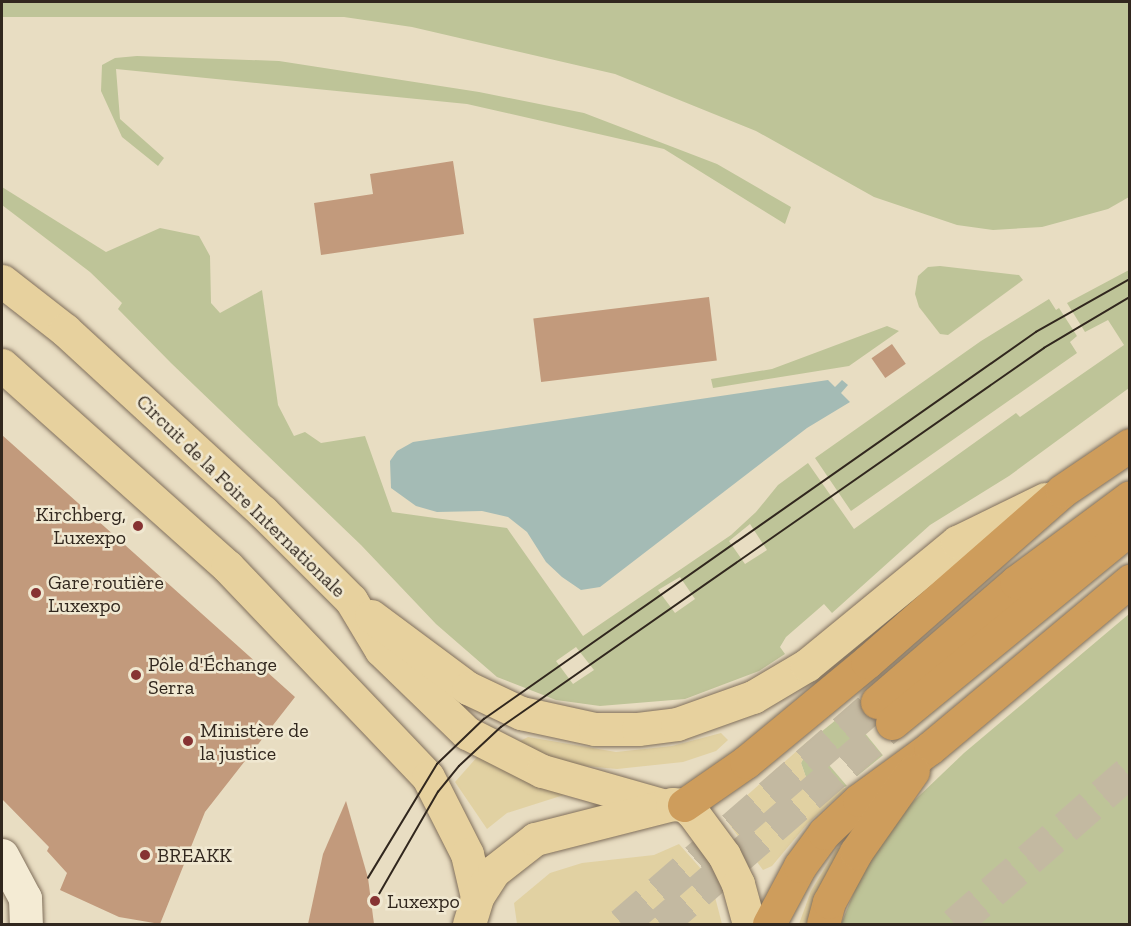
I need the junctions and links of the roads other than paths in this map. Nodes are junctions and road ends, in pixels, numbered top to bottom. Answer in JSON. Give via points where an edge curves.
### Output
{"nodes":[{"id":1,"x":2,"y":281,"type":"edge"},
{"id":2,"x":2,"y":365,"type":"edge"},
{"id":3,"x":1130,"y":445,"type":"edge"},
{"id":4,"x":1062,"y":491,"type":"junction"},
{"id":5,"x":1130,"y":497,"type":"edge"},
{"id":6,"x":1130,"y":528,"type":"edge"},
{"id":7,"x":1130,"y":581,"type":"edge"},
{"id":8,"x":351,"y":600,"type":"junction"},
{"id":9,"x":930,"y":748,"type":"junction"},
{"id":10,"x":673,"y":805,"type":"junction"},
{"id":11,"x":2,"y":855,"type":"edge"},
{"id":12,"x":473,"y":911,"type":"edge"},
{"id":13,"x":26,"y":924,"type":"edge"},
{"id":14,"x":749,"y":924,"type":"edge"},
{"id":15,"x":770,"y":924,"type":"edge"},
{"id":16,"x":823,"y":924,"type":"edge"}],
"edges":[{"from":1,"to":8,"type":"main road","name":"Circuit de la Foire Internationale","via":[[65,330],[198,451]]},
{"from":2,"to":12,"type":"main road","via":[[227,566],[428,777],[467,854]]},
{"from":3,"to":4,"type":"highway"},
{"from":4,"to":8,"type":"main road","via":[[957,542],[807,665],[753,697],[677,724],[596,729],[521,713],[468,688]]},
{"from":4,"to":10,"type":"highway","via":[[746,762]]},
{"from":5,"to":6,"type":"highway","via":[[1017,582],[885,712]]},
{"from":7,"to":9,"type":"highway"},
{"from":8,"to":10,"type":"main road","name":"Circuit de la Foire Internationale","via":[[381,650],[467,733],[542,771]]},
{"from":9,"to":15,"type":"highway","via":[[859,800],[824,833],[800,866]]},
{"from":9,"to":16,"type":"highway","via":[[856,852],[829,902]]},
{"from":10,"to":12,"type":"main road","via":[[535,839],[494,871]]},
{"from":10,"to":14,"type":"main road","via":[[724,855],[738,884]]},
{"from":11,"to":13,"type":"street","via":[[26,898]]}]}
